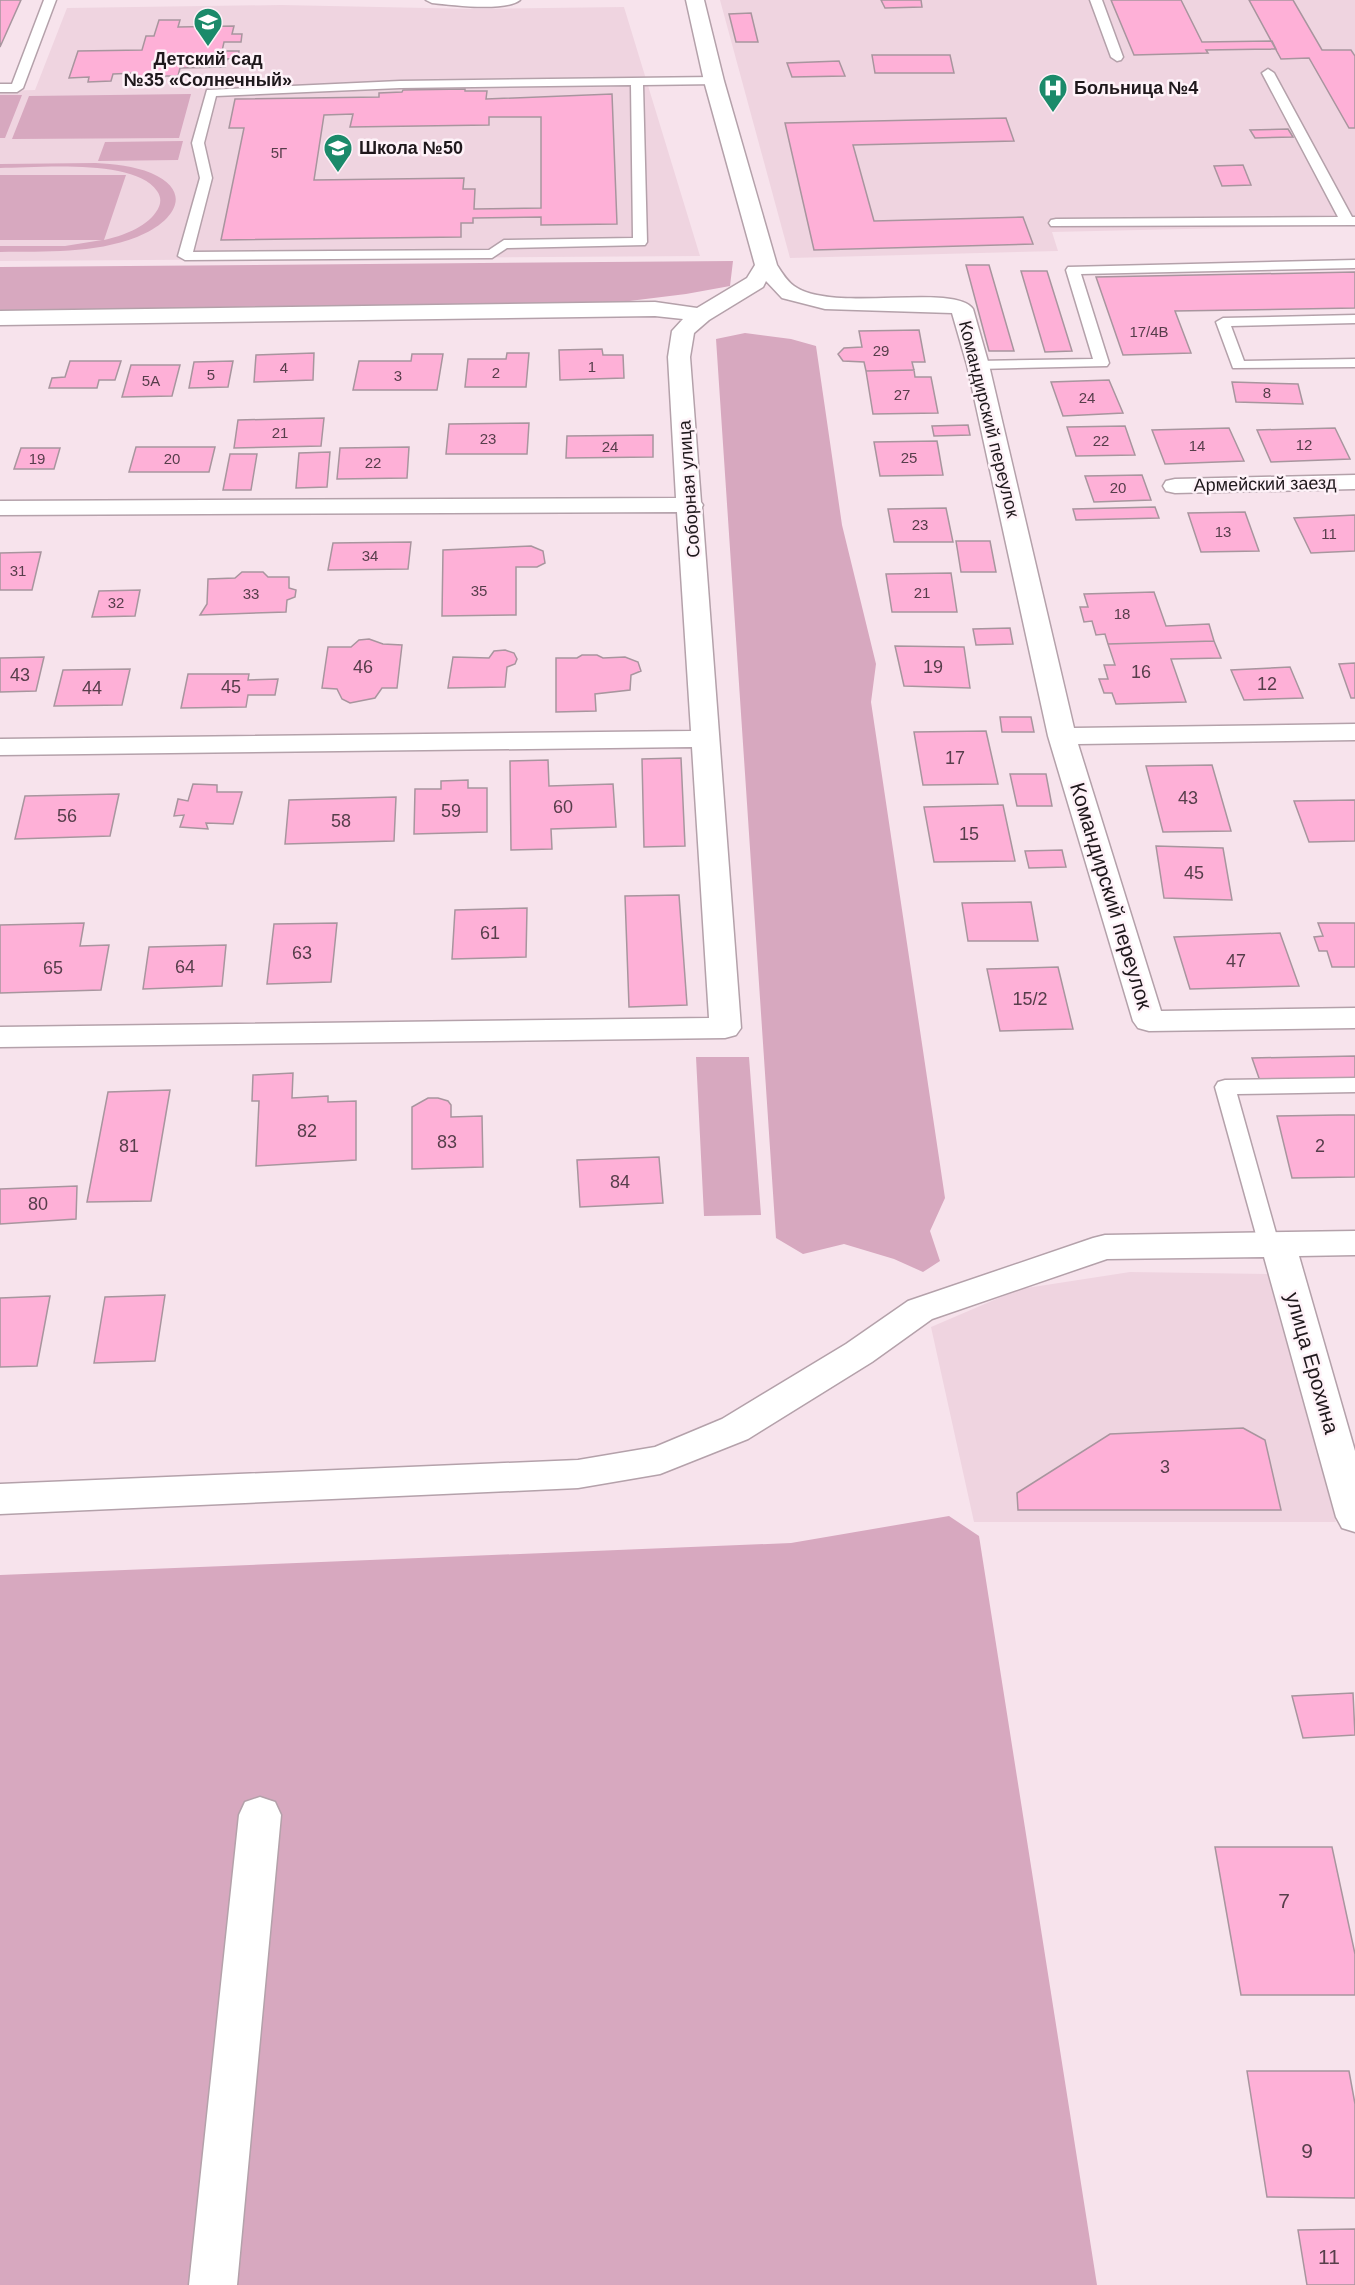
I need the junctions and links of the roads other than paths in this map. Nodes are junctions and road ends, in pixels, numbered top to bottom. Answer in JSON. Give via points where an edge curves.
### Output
{"nodes":[{"id":1,"x":50,"y":0,"type":"edge"},
{"id":2,"x":432,"y":0,"type":"edge"},
{"id":3,"x":514,"y":0,"type":"edge"},
{"id":4,"x":695,"y":0,"type":"edge"},
{"id":5,"x":1096,"y":0,"type":"edge"},
{"id":6,"x":1117,"y":57,"type":"dead end"},
{"id":7,"x":1268,"y":73,"type":"dead end"},
{"id":8,"x":714,"y":81,"type":"junction"},
{"id":9,"x":637,"y":82,"type":"junction"},
{"id":10,"x":0,"y":88,"type":"edge"},
{"id":11,"x":1351,"y":221,"type":"edge"},
{"id":12,"x":1056,"y":223,"type":"dead end"},
{"id":13,"x":1355,"y":264,"type":"edge"},
{"id":14,"x":766,"y":265,"type":"junction"},
{"id":15,"x":701,"y":315,"type":"junction"},
{"id":16,"x":0,"y":318,"type":"edge"},
{"id":17,"x":1355,"y":319,"type":"edge"},
{"id":18,"x":1355,"y":363,"type":"edge"},
{"id":19,"x":978,"y":365,"type":"junction"},
{"id":20,"x":1355,"y":482,"type":"edge"},
{"id":21,"x":1175,"y":486,"type":"dead end"},
{"id":22,"x":691,"y":505,"type":"junction"},
{"id":23,"x":0,"y":508,"type":"edge"},
{"id":24,"x":1355,"y":732,"type":"edge"},
{"id":25,"x":1062,"y":736,"type":"junction"},
{"id":26,"x":704,"y":739,"type":"junction"},
{"id":27,"x":0,"y":747,"type":"edge"},
{"id":28,"x":1355,"y":1018,"type":"edge"},
{"id":29,"x":0,"y":1037,"type":"edge"},
{"id":30,"x":1355,"y":1085,"type":"edge"},
{"id":31,"x":1355,"y":1243,"type":"edge"},
{"id":32,"x":1273,"y":1244,"type":"junction"},
{"id":33,"x":0,"y":1499,"type":"edge"},
{"id":34,"x":1355,"y":1517,"type":"edge"},
{"id":35,"x":260,"y":1815,"type":"dead end"},
{"id":36,"x":213,"y":2285,"type":"edge"}],
"edges":[{"from":1,"to":10,"type":"lane","via":[[17,88]]},
{"from":2,"to":3,"type":"lane","via":[[476,4]]},
{"from":4,"to":8,"type":"street"},
{"from":5,"to":6,"type":"lane"},
{"from":7,"to":11,"type":"lane"},
{"from":8,"to":9,"type":"lane"},
{"from":8,"to":14,"type":"street"},
{"from":9,"to":9,"type":"lane","via":[[311,86],[211,93],[198,143],[207,178],[185,256],[492,254],[504,244],[640,242]]},
{"from":11,"to":12,"type":"lane"},
{"from":13,"to":19,"type":"lane","via":[[1073,270],[1102,363]]},
{"from":14,"to":15,"type":"street","name":"Соборная улица","via":[[755,282]]},
{"from":14,"to":19,"type":"street","name":"Командирский переулок","via":[[779,285],[803,298],[847,304],[952,303],[962,309]]},
{"from":15,"to":16,"type":"street","via":[[655,309]]},
{"from":15,"to":22,"type":"street","name":"Соборная улица","via":[[683,332],[679,357]]},
{"from":17,"to":18,"type":"lane","via":[[1223,322],[1238,365]]},
{"from":19,"to":25,"type":"street","name":"Командирский переулок"},
{"from":20,"to":21,"type":"street","name":"Армейский заезд"},
{"from":22,"to":23,"type":"street"},
{"from":22,"to":26,"type":"street","name":"Соборная улица"},
{"from":24,"to":25,"type":"street"},
{"from":25,"to":28,"type":"street","name":"Командирский переулок","via":[[1149,1021]]},
{"from":26,"to":27,"type":"street"},
{"from":26,"to":29,"type":"street","name":"Соборная улица","via":[[725,1028]]},
{"from":30,"to":32,"type":"lane","via":[[1225,1087]]},
{"from":31,"to":32,"type":"street"},
{"from":32,"to":33,"type":"street","via":[[1105,1247],[920,1310],[859,1353],[735,1429],[660,1460],[578,1474]]},
{"from":32,"to":34,"type":"street","name":"улица Ерохина"},
{"from":35,"to":36,"type":"street"}]}
